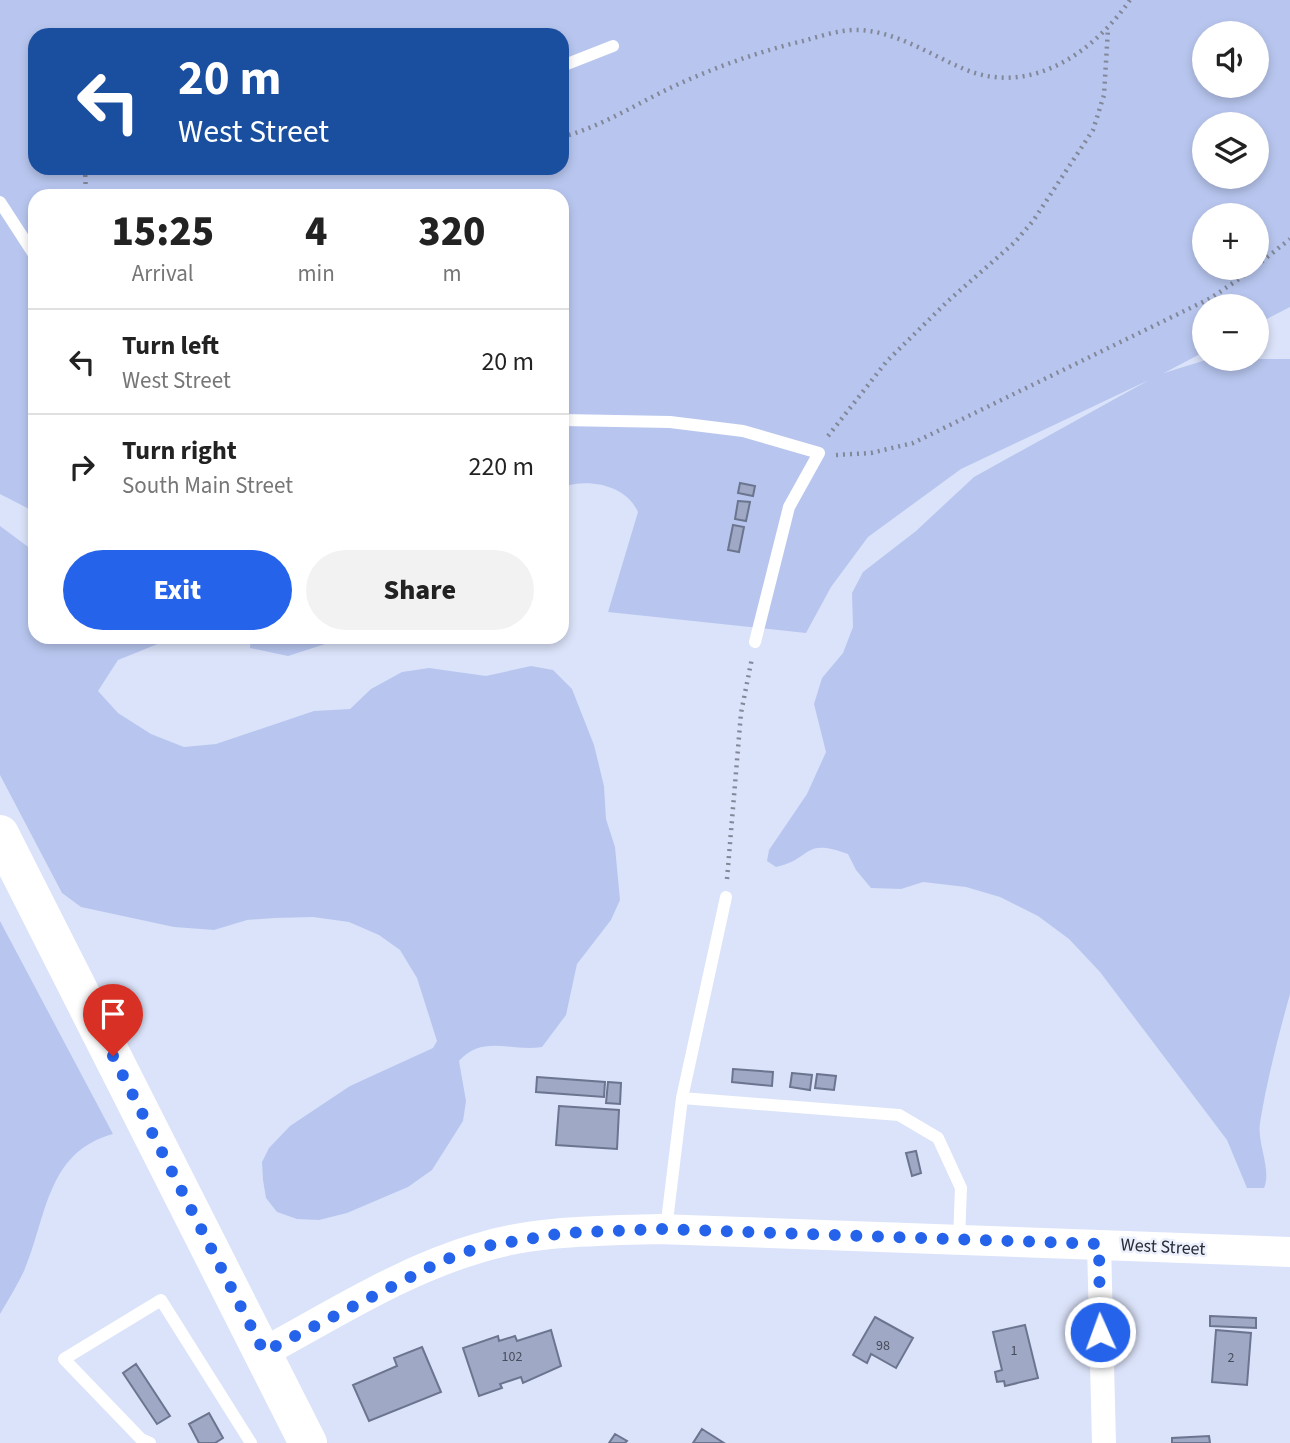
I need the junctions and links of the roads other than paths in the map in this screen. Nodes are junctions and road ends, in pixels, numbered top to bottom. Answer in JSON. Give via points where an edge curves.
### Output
{"nodes":[{"id":1,"x":613,"y":46,"type":"dead end"},
{"id":2,"x":569,"y":63,"type":"edge"},
{"id":3,"x":0,"y":202,"type":"edge"},
{"id":4,"x":28,"y":245,"type":"edge"},
{"id":5,"x":569,"y":420,"type":"edge"},
{"id":6,"x":755,"y":642,"type":"road end"},
{"id":7,"x":0,"y":834,"type":"edge"},
{"id":8,"x":726,"y":897,"type":"road end"},
{"id":9,"x":682,"y":1098,"type":"junction"},
{"id":10,"x":666,"y":1229,"type":"junction"},
{"id":11,"x":959,"y":1239,"type":"junction"},
{"id":12,"x":1099,"y":1244,"type":"junction"},
{"id":13,"x":1290,"y":1252,"type":"edge"},
{"id":14,"x":264,"y":1352,"type":"junction"},
{"id":15,"x":150,"y":1443,"type":"edge"},
{"id":16,"x":251,"y":1443,"type":"edge"},
{"id":17,"x":309,"y":1443,"type":"edge"},
{"id":18,"x":1104,"y":1443,"type":"edge"}],
"edges":[{"from":1,"to":2,"type":"lane"},
{"from":3,"to":4,"type":"lane"},
{"from":5,"to":6,"type":"lane","via":[[670,422],[743,430],[819,453],[789,507]]},
{"from":7,"to":14,"type":"main road"},
{"from":8,"to":9,"type":"lane"},
{"from":9,"to":10,"type":"lane"},
{"from":9,"to":11,"type":"lane","via":[[899,1115],[938,1138],[961,1188]]},
{"from":10,"to":11,"type":"street","name":"West Street"},
{"from":10,"to":14,"type":"street","name":"West Street","via":[[564,1233],[480,1247],[400,1280]]},
{"from":11,"to":12,"type":"street","name":"West Street"},
{"from":12,"to":13,"type":"street","name":"West Street"},
{"from":12,"to":18,"type":"street"},
{"from":14,"to":17,"type":"main road"},
{"from":15,"to":16,"type":"lane","via":[[64,1359],[161,1300]]}]}
